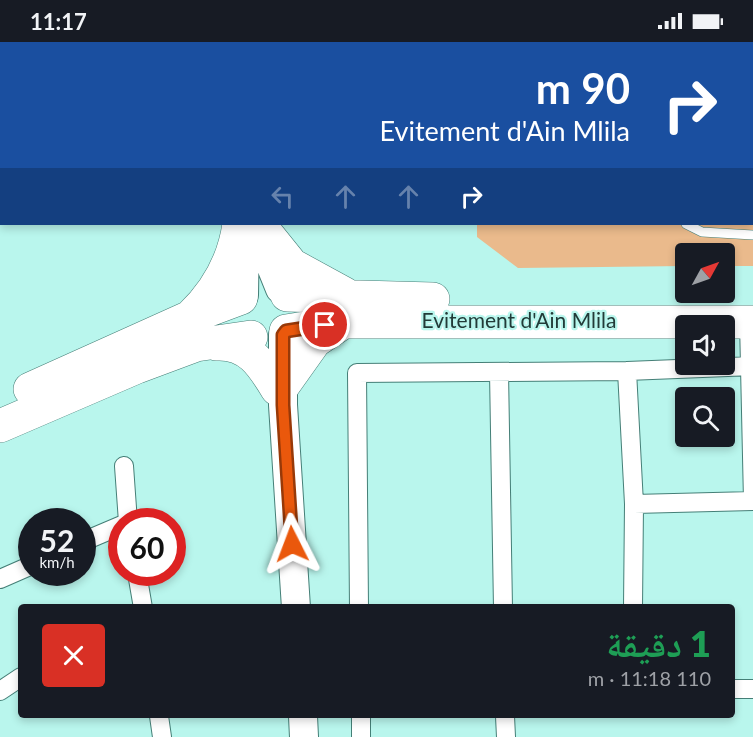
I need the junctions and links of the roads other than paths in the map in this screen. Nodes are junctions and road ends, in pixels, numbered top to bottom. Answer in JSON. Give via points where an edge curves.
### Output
{"nodes":[{"id":1,"x":239,"y":225,"type":"edge"},
{"id":2,"x":245,"y":225,"type":"edge"},
{"id":3,"x":253,"y":225,"type":"edge"},
{"id":4,"x":260,"y":225,"type":"edge"},
{"id":5,"x":688,"y":225,"type":"edge"},
{"id":6,"x":753,"y":235,"type":"edge"},
{"id":7,"x":283,"y":292,"type":"junction"},
{"id":8,"x":242,"y":296,"type":"junction"},
{"id":9,"x":346,"y":309,"type":"junction"},
{"id":10,"x":752,"y":315,"type":"edge"},
{"id":11,"x":193,"y":331,"type":"junction"},
{"id":12,"x":269,"y":336,"type":"junction"},
{"id":13,"x":751,"y":366,"type":"edge"},
{"id":14,"x":627,"y":371,"type":"junction"},
{"id":15,"x":498,"y":372,"type":"junction"},
{"id":16,"x":281,"y":393,"type":"junction"},
{"id":17,"x":0,"y":402,"type":"edge"},
{"id":18,"x":0,"y":426,"type":"edge"},
{"id":19,"x":123,"y":466,"type":"dead end"},
{"id":20,"x":753,"y":501,"type":"edge"},
{"id":21,"x":634,"y":504,"type":"junction"},
{"id":22,"x":753,"y":506,"type":"edge"},
{"id":23,"x":127,"y":508,"type":"edge"},
{"id":24,"x":18,"y":571,"type":"edge"},
{"id":25,"x":0,"y":579,"type":"edge"},
{"id":26,"x":139,"y":586,"type":"edge"},
{"id":27,"x":140,"y":604,"type":"edge"},
{"id":28,"x":296,"y":604,"type":"edge"},
{"id":29,"x":359,"y":604,"type":"edge"},
{"id":30,"x":502,"y":604,"type":"edge"},
{"id":31,"x":633,"y":604,"type":"edge"},
{"id":32,"x":18,"y":679,"type":"edge"},
{"id":33,"x":735,"y":689,"type":"edge"},
{"id":34,"x":753,"y":689,"type":"edge"},
{"id":35,"x":0,"y":691,"type":"edge"},
{"id":36,"x":159,"y":718,"type":"edge"},
{"id":37,"x":303,"y":718,"type":"edge"},
{"id":38,"x":361,"y":718,"type":"edge"},
{"id":39,"x":505,"y":718,"type":"edge"},
{"id":40,"x":162,"y":737,"type":"edge"},
{"id":41,"x":304,"y":737,"type":"edge"},
{"id":42,"x":361,"y":737,"type":"edge"},
{"id":43,"x":506,"y":737,"type":"edge"}],
"edges":[{"from":1,"to":11,"type":"highway","via":[[223,278]]},
{"from":2,"to":8,"type":"main road"},
{"from":3,"to":7,"type":"main road"},
{"from":4,"to":9,"type":"highway","via":[[292,265]]},
{"from":5,"to":6,"type":"lane","via":[[702,232]]},
{"from":7,"to":8,"type":"highway","via":[[263,285]]},
{"from":7,"to":9,"type":"highway","name":"Evitement d'Ain Mlila"},
{"from":7,"to":12,"type":"highway","via":[[293,311],[292,320]]},
{"from":8,"to":11,"type":"highway","name":"Evitement d'Ain Mlila"},
{"from":8,"to":12,"type":"highway","via":[[238,320]]},
{"from":9,"to":10,"type":"highway","name":"Evitement d'Ain Mlila"},
{"from":9,"to":12,"type":"highway","name":"Evitement d'Ain Mlila"},
{"from":9,"to":16,"type":"highway","via":[[315,340]]},
{"from":10,"to":13,"type":"street"},
{"from":11,"to":12,"type":"highway","name":"Evitement d'Ain Mlila"},
{"from":11,"to":16,"type":"highway","via":[[221,344],[246,348]]},
{"from":11,"to":17,"type":"highway","name":"Evitement d'Ain Mlila"},
{"from":11,"to":18,"type":"highway","name":"Evitement d'Ain Mlila","via":[[137,367]]},
{"from":12,"to":16,"type":"main road"},
{"from":13,"to":14,"type":"street"},
{"from":13,"to":20,"type":"street"},
{"from":14,"to":15,"type":"street"},
{"from":14,"to":21,"type":"street"},
{"from":15,"to":29,"type":"street","via":[[357,373]]},
{"from":15,"to":30,"type":"street"},
{"from":16,"to":28,"type":"main road"},
{"from":19,"to":23,"type":"street"},
{"from":20,"to":21,"type":"street"},
{"from":20,"to":22,"type":"street"},
{"from":21,"to":31,"type":"street"},
{"from":24,"to":25,"type":"street"},
{"from":26,"to":27,"type":"street"},
{"from":32,"to":35,"type":"street"},
{"from":33,"to":34,"type":"street"},
{"from":36,"to":40,"type":"street"},
{"from":37,"to":41,"type":"main road"},
{"from":38,"to":42,"type":"street"},
{"from":39,"to":43,"type":"street"}]}
